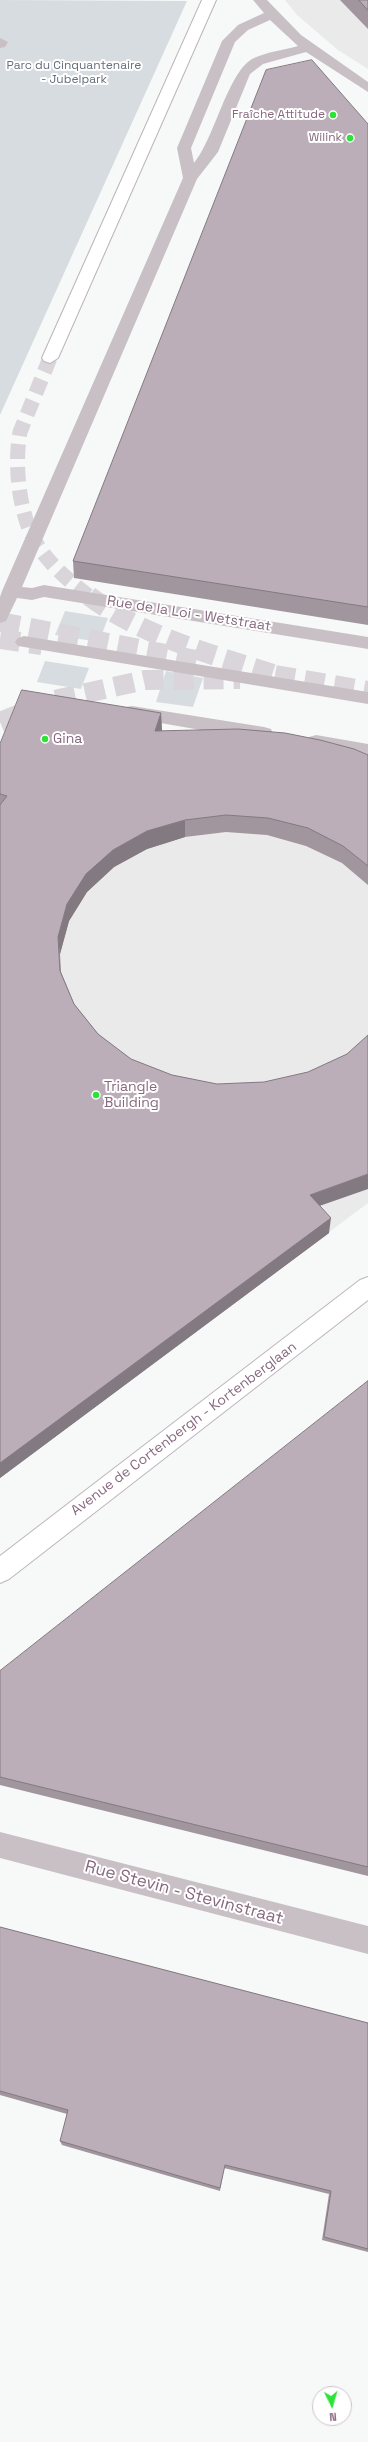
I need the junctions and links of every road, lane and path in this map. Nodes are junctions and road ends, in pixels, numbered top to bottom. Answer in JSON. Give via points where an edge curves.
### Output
{"nodes":[{"id":1,"x":209,"y":0,"type":"edge"},
{"id":2,"x":260,"y":0,"type":"edge"},
{"id":3,"x":272,"y":15,"type":"junction"},
{"id":4,"x":307,"y":48,"type":"junction"},
{"id":5,"x":368,"y":88,"type":"edge"},
{"id":6,"x":190,"y":178,"type":"junction"},
{"id":7,"x":50,"y":358,"type":"tunnel mouth"},
{"id":8,"x":11,"y":591,"type":"junction"},
{"id":9,"x":0,"y":617,"type":"edge"},
{"id":10,"x":24,"y":642,"type":"tunnel mouth"},
{"id":11,"x":368,"y":643,"type":"edge"},
{"id":12,"x":368,"y":698,"type":"edge"},
{"id":13,"x":116,"y":709,"type":"edge"},
{"id":14,"x":368,"y":751,"type":"edge"},
{"id":15,"x":368,"y":1288,"type":"edge"},
{"id":16,"x":0,"y":1571,"type":"edge"},
{"id":17,"x":0,"y":1845,"type":"edge"},
{"id":18,"x":368,"y":1940,"type":"edge"}],
"edges":[{"from":1,"to":7,"type":"main road"},
{"from":2,"to":3,"type":"street"},
{"from":3,"to":4,"type":"street"},
{"from":3,"to":6,"type":"street","via":[[242,28],[229,41],[184,148]]},
{"from":4,"to":5,"type":"street"},
{"from":4,"to":6,"type":"street","via":[[258,61],[244,72],[211,152]]},
{"from":6,"to":8,"type":"street"},
{"from":8,"to":9,"type":"street"},
{"from":8,"to":11,"type":"street","name":"Rue de la Loi - Wetstraat","via":[[32,594],[44,591]]},
{"from":10,"to":12,"type":"street"},
{"from":13,"to":14,"type":"street"},
{"from":15,"to":16,"type":"main road","name":"Avenue de Cortenbergh - Kortenberglaan"},
{"from":17,"to":18,"type":"street","name":"Rue Stevin - Stevinstraat"}]}
